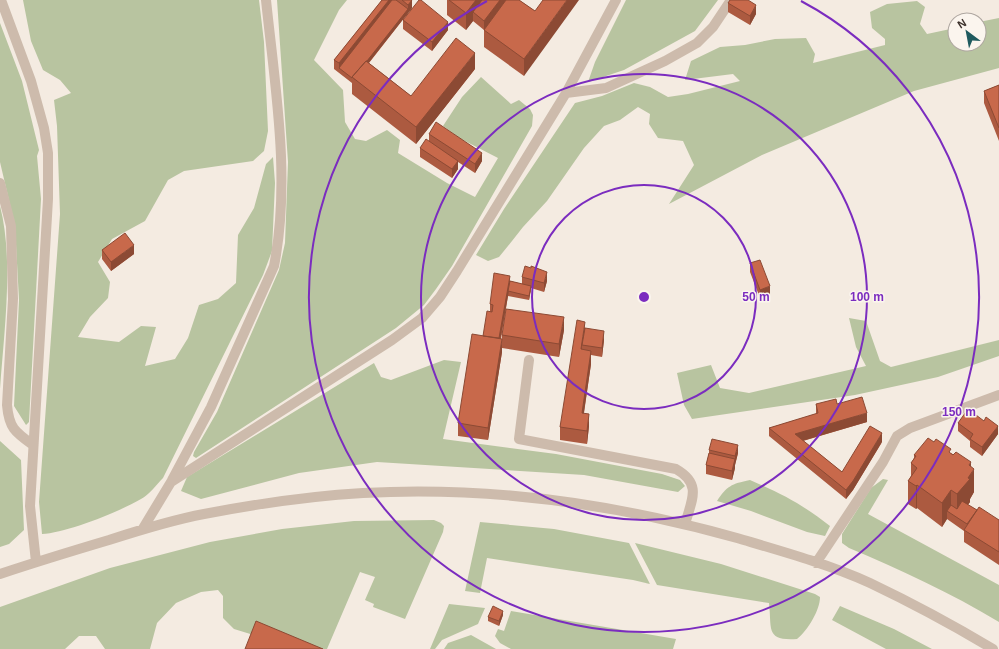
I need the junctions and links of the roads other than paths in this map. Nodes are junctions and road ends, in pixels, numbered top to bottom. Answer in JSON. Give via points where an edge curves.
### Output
{"nodes":[{"id":1,"x":1,"y":0,"type":"edge"},
{"id":2,"x":266,"y":0,"type":"edge"},
{"id":3,"x":616,"y":0,"type":"edge"},
{"id":4,"x":731,"y":0,"type":"edge"},
{"id":5,"x":566,"y":93,"type":"junction"},
{"id":6,"x":0,"y":182,"type":"edge"},
{"id":7,"x":529,"y":360,"type":"dead end"},
{"id":8,"x":999,"y":395,"type":"edge"},
{"id":9,"x":33,"y":445,"type":"junction"},
{"id":10,"x":171,"y":482,"type":"junction"},
{"id":11,"x":685,"y":524,"type":"junction"},
{"id":12,"x":142,"y":530,"type":"junction"},
{"id":13,"x":36,"y":562,"type":"junction"},
{"id":14,"x":816,"y":563,"type":"junction"},
{"id":15,"x":0,"y":574,"type":"edge"},
{"id":16,"x":993,"y":649,"type":"edge"}],
"edges":[{"from":1,"to":9,"type":"street","via":[[37,102],[48,153],[48,207]]},
{"from":2,"to":10,"type":"street","via":[[282,157],[276,260],[212,407]]},
{"from":3,"to":5,"type":"street"},
{"from":4,"to":5,"type":"street","via":[[712,27],[696,43],[665,61],[606,88]]},
{"from":5,"to":10,"type":"street","via":[[457,271],[422,318],[392,340]]},
{"from":6,"to":9,"type":"street","via":[[11,226],[13,299],[8,420],[14,431]]},
{"from":7,"to":11,"type":"street","via":[[519,439],[676,469],[693,485],[694,493]]},
{"from":8,"to":14,"type":"street","via":[[910,428],[897,436],[883,462]]},
{"from":9,"to":13,"type":"street","via":[[30,506]]},
{"from":10,"to":12,"type":"street"},
{"from":11,"to":12,"type":"street","via":[[600,506],[542,499],[429,492],[363,493],[305,498],[202,514]]},
{"from":11,"to":14,"type":"street"},
{"from":12,"to":13,"type":"street"},
{"from":13,"to":15,"type":"street"},
{"from":14,"to":16,"type":"street","via":[[868,582],[940,618]]}]}
